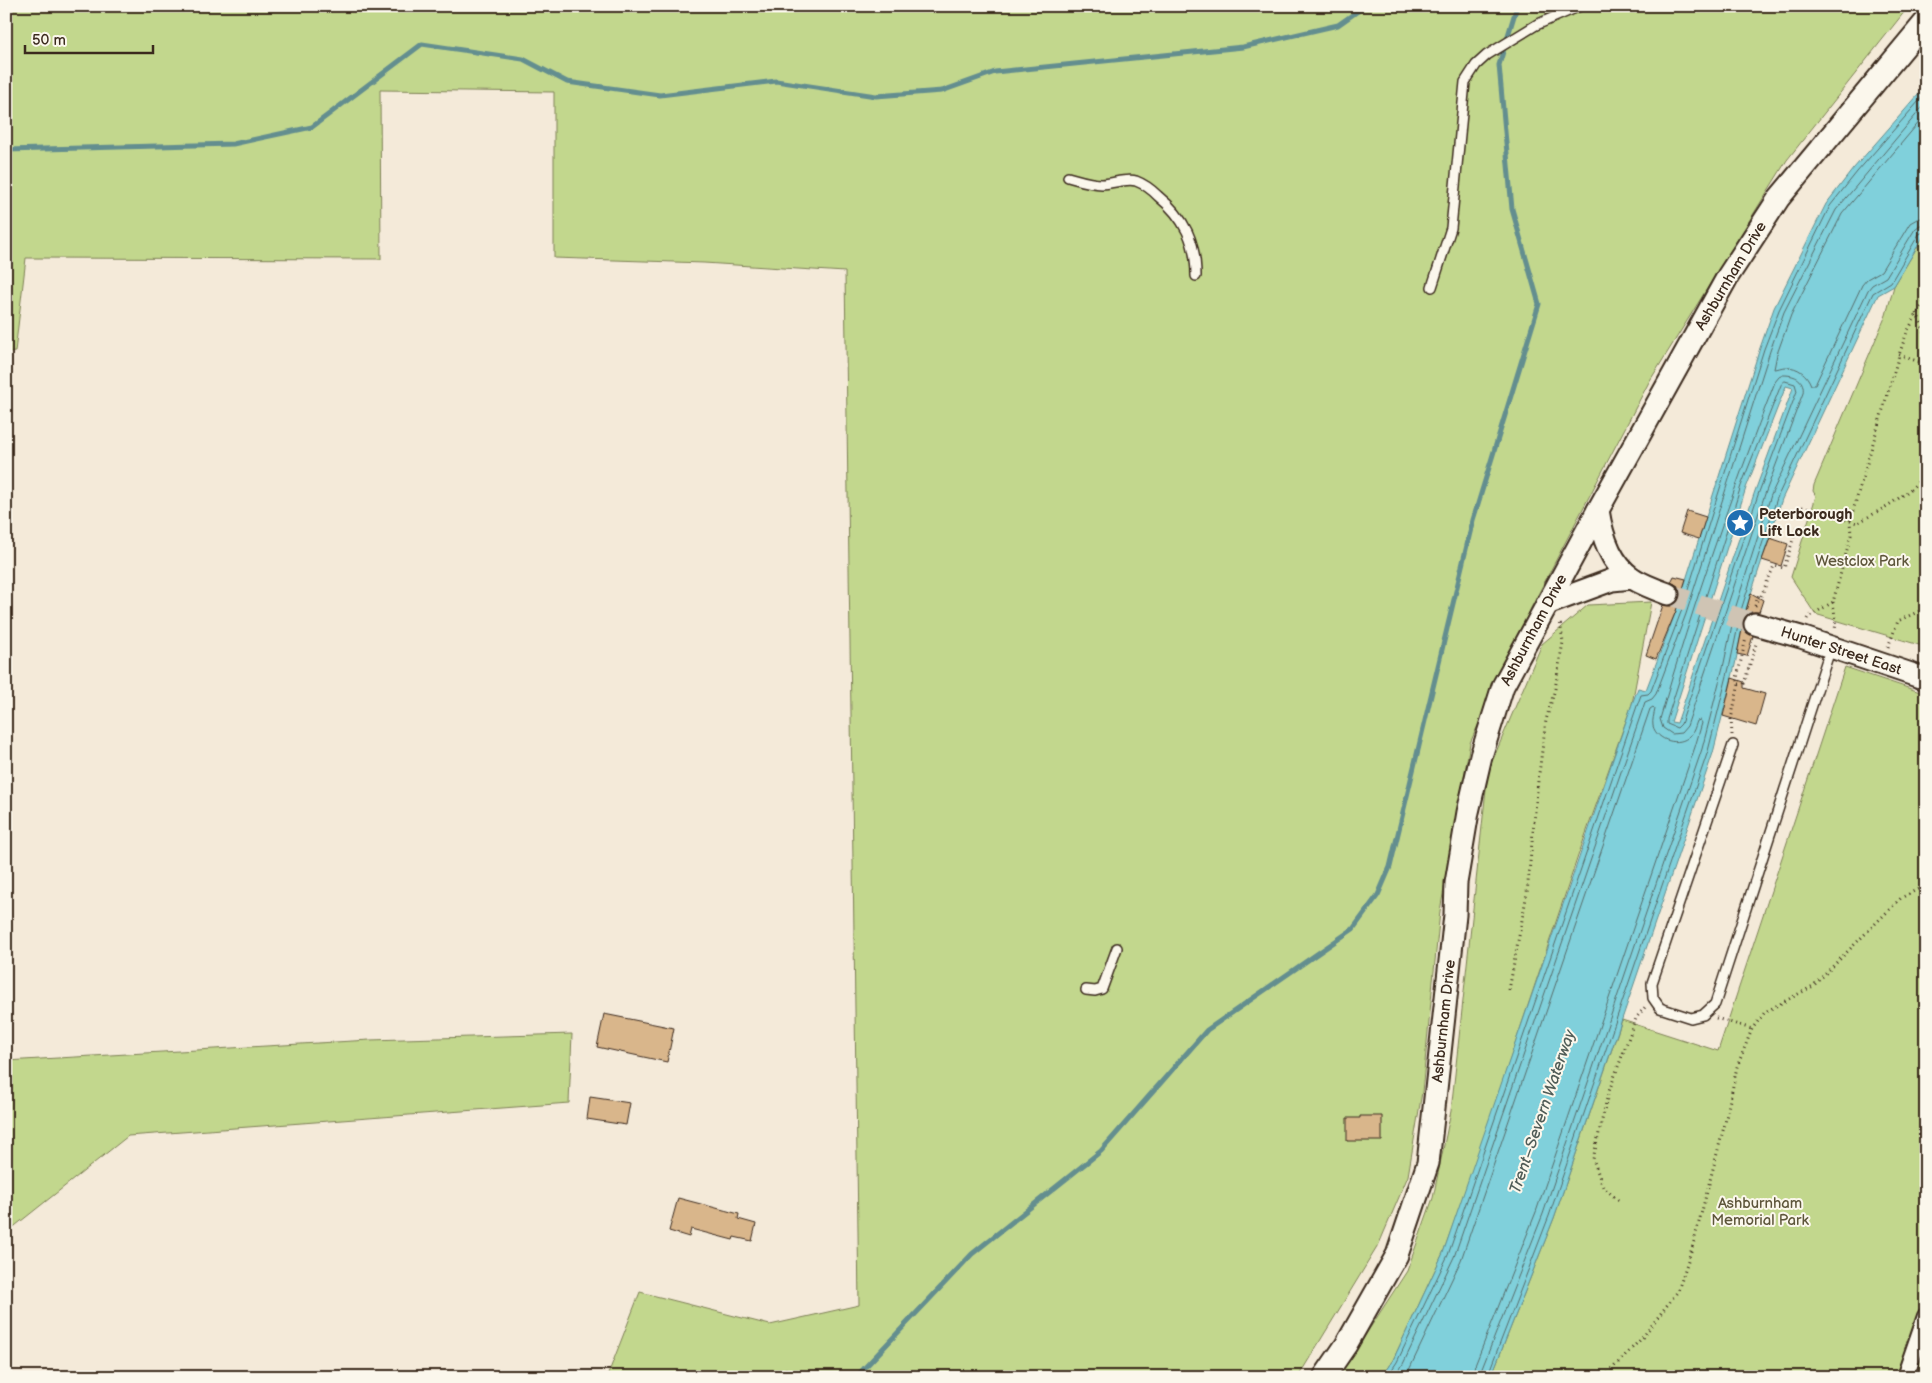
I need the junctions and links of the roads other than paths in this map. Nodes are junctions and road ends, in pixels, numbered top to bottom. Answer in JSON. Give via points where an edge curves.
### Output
{"nodes":[{"id":1,"x":1580,"y":6,"type":"edge"},
{"id":2,"x":1926,"y":21,"type":"edge"},
{"id":3,"x":1068,"y":177,"type":"dead end"},
{"id":4,"x":1196,"y":276,"type":"dead end"},
{"id":5,"x":1432,"y":287,"type":"dead end"},
{"id":6,"x":1598,"y":510,"type":"junction"},
{"id":7,"x":1632,"y":578,"type":"junction"},
{"id":8,"x":1668,"y":594,"type":"tunnel mouth"},
{"id":9,"x":1552,"y":603,"type":"junction"},
{"id":10,"x":1752,"y":624,"type":"tunnel mouth"},
{"id":11,"x":1831,"y":647,"type":"junction"},
{"id":12,"x":1926,"y":679,"type":"edge"},
{"id":13,"x":1733,"y":745,"type":"road end"},
{"id":14,"x":1118,"y":948,"type":"dead end"},
{"id":15,"x":1086,"y":990,"type":"dead end"},
{"id":16,"x":1925,"y":1320,"type":"edge"},
{"id":17,"x":1324,"y":1377,"type":"edge"},
{"id":18,"x":1905,"y":1377,"type":"edge"}],
"edges":[{"from":1,"to":5,"type":"lane","via":[[1536,25],[1487,55],[1476,64],[1465,82],[1451,228]]},
{"from":2,"to":6,"type":"street","name":"Ashburnham Drive","via":[[1779,198],[1728,276]]},
{"from":3,"to":4,"type":"lane","via":[[1098,184],[1135,181],[1150,188],[1187,228],[1193,246]]},
{"from":6,"to":7,"type":"street","via":[[1607,547],[1615,561]]},
{"from":6,"to":9,"type":"street","name":"Ashburnham Drive"},
{"from":7,"to":8,"type":"street"},
{"from":7,"to":9,"type":"street","via":[[1612,580]]},
{"from":9,"to":17,"type":"street","name":"Ashburnham Drive","via":[[1503,686],[1468,812],[1456,884],[1456,915],[1428,1163],[1397,1255]]},
{"from":10,"to":11,"type":"street","name":"Hunter Street East"},
{"from":11,"to":12,"type":"street","name":"Hunter Street East"},
{"from":11,"to":13,"type":"lane","via":[[1715,1004],[1703,1014],[1691,1018],[1660,1008],[1653,998],[1652,983]]},
{"from":14,"to":15,"type":"lane","via":[[1102,989]]},
{"from":16,"to":18,"type":"street"}]}
